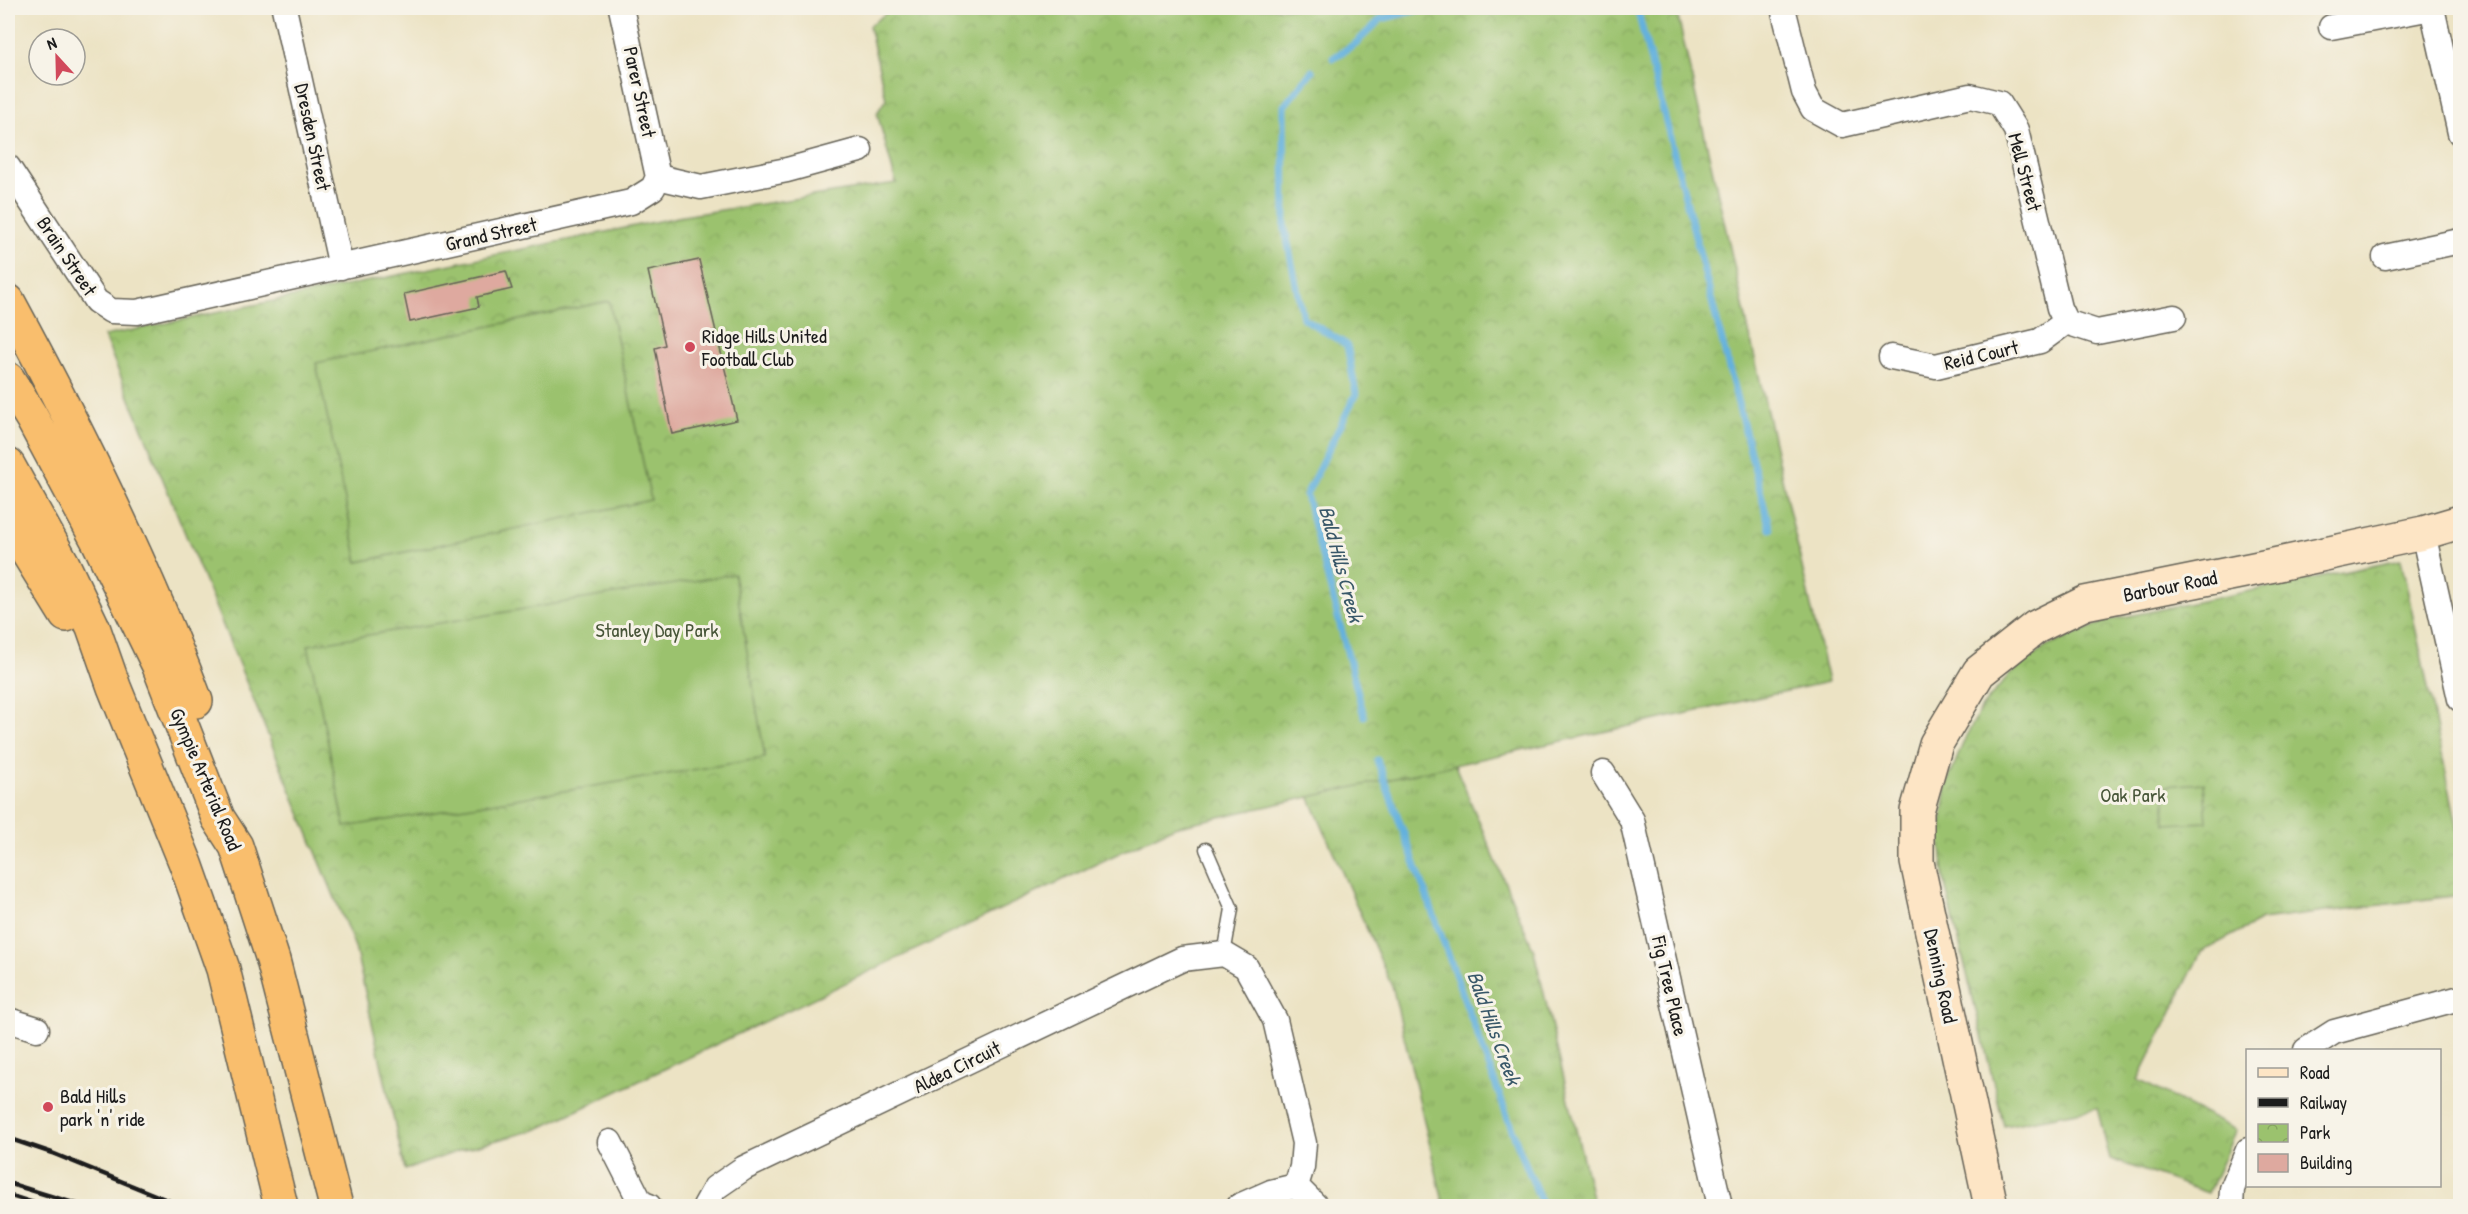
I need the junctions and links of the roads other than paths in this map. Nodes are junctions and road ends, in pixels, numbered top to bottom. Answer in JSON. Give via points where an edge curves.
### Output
{"nodes":[{"id":1,"x":284,"y":8,"type":"edge"},
{"id":2,"x":621,"y":8,"type":"edge"},
{"id":3,"x":1783,"y":8,"type":"edge"},
{"id":4,"x":2432,"y":8,"type":"edge"},
{"id":5,"x":2331,"y":27,"type":"dead end"},
{"id":6,"x":2460,"y":133,"type":"edge"},
{"id":7,"x":860,"y":150,"type":"dead end"},
{"id":8,"x":8,"y":167,"type":"edge"},
{"id":9,"x":658,"y":177,"type":"junction"},
{"id":10,"x":2460,"y":241,"type":"edge"},
{"id":11,"x":2385,"y":257,"type":"dead end"},
{"id":12,"x":341,"y":267,"type":"junction"},
{"id":13,"x":8,"y":301,"type":"edge"},
{"id":14,"x":111,"y":311,"type":"joint"},
{"id":15,"x":2174,"y":317,"type":"dead end"},
{"id":16,"x":2066,"y":322,"type":"junction"},
{"id":17,"x":1891,"y":357,"type":"dead end"},
{"id":18,"x":8,"y":379,"type":"edge"},
{"id":19,"x":8,"y":465,"type":"edge"},
{"id":20,"x":8,"y":521,"type":"edge"},
{"id":21,"x":2460,"y":522,"type":"edge"},
{"id":22,"x":2423,"y":533,"type":"junction"},
{"id":23,"x":114,"y":687,"type":"junction"},
{"id":24,"x":2460,"y":699,"type":"edge"},
{"id":25,"x":1936,"y":744,"type":"joint"},
{"id":26,"x":1603,"y":773,"type":"dead end"},
{"id":27,"x":236,"y":846,"type":"junction"},
{"id":28,"x":1206,"y":849,"type":"dead end"},
{"id":29,"x":1224,"y":954,"type":"junction"},
{"id":30,"x":2460,"y":998,"type":"edge"},
{"id":31,"x":8,"y":1020,"type":"edge"},
{"id":32,"x":37,"y":1029,"type":"dead end"},
{"id":33,"x":2308,"y":1049,"type":"edge"},
{"id":34,"x":610,"y":1142,"type":"dead end"},
{"id":35,"x":2246,"y":1153,"type":"edge"},
{"id":36,"x":1296,"y":1186,"type":"junction"},
{"id":37,"x":281,"y":1206,"type":"edge"},
{"id":38,"x":336,"y":1206,"type":"edge"},
{"id":39,"x":649,"y":1206,"type":"edge"},
{"id":40,"x":705,"y":1206,"type":"edge"},
{"id":41,"x":1239,"y":1206,"type":"edge"},
{"id":42,"x":1316,"y":1206,"type":"edge"},
{"id":43,"x":1720,"y":1206,"type":"edge"},
{"id":44,"x":1991,"y":1206,"type":"edge"},
{"id":45,"x":2231,"y":1206,"type":"edge"}],
"edges":[{"from":1,"to":12,"type":"street","name":"Dresden Street"},
{"from":2,"to":9,"type":"street","name":"Parer Street"},
{"from":3,"to":16,"type":"street","name":"Mell Street","via":[[1804,92],[1813,109],[1842,125],[1970,96],[1999,103],[2016,130]]},
{"from":4,"to":5,"type":"street"},
{"from":4,"to":6,"type":"street"},
{"from":7,"to":9,"type":"street","via":[[701,187]]},
{"from":8,"to":14,"type":"street","name":"Brain Street","via":[[96,301]]},
{"from":9,"to":12,"type":"street","name":"Grand Street","via":[[653,188],[631,202]]},
{"from":10,"to":11,"type":"street"},
{"from":12,"to":14,"type":"street","name":"Grand Street","via":[[137,312]]},
{"from":13,"to":27,"type":"highway","via":[[129,540],[173,638],[235,814]]},
{"from":15,"to":16,"type":"street","via":[[2097,332]]},
{"from":16,"to":17,"type":"street","name":"Reid Court","via":[[2040,341],[1936,366]]},
{"from":18,"to":27,"type":"highway","name":"Gympie Arterial Road","via":[[104,553],[158,664],[218,818]]},
{"from":19,"to":23,"type":"highway","via":[[63,564],[93,627]]},
{"from":20,"to":23,"type":"highway","via":[[72,625],[96,676]]},
{"from":21,"to":22,"type":"street","name":"Barbour Road"},
{"from":22,"to":24,"type":"street"},
{"from":22,"to":25,"type":"street","name":"Barbour Road","via":[[2072,608],[2036,627],[1979,672]]},
{"from":23,"to":37,"type":"highway","via":[[186,864],[223,969]]},
{"from":25,"to":44,"type":"street","name":"Denning Road","via":[[1917,811],[1917,862]]},
{"from":26,"to":43,"type":"street","name":"Fig Tree Place","via":[[1632,820]]},
{"from":27,"to":38,"type":"highway","name":"Gympie Arterial Road","via":[[273,960]]},
{"from":28,"to":29,"type":"lane","via":[[1232,909]]},
{"from":29,"to":36,"type":"street","via":[[1246,967],[1275,1020],[1304,1143]]},
{"from":29,"to":40,"type":"street","name":"Aldea Circuit","via":[[1182,958],[744,1168],[716,1188]]},
{"from":30,"to":33,"type":"street","via":[[2334,1032]]},
{"from":31,"to":32,"type":"street"},
{"from":34,"to":39,"type":"street","via":[[641,1203]]},
{"from":35,"to":45,"type":"street","via":[[2232,1188]]},
{"from":36,"to":41,"type":"street"},
{"from":36,"to":42,"type":"street"}]}
